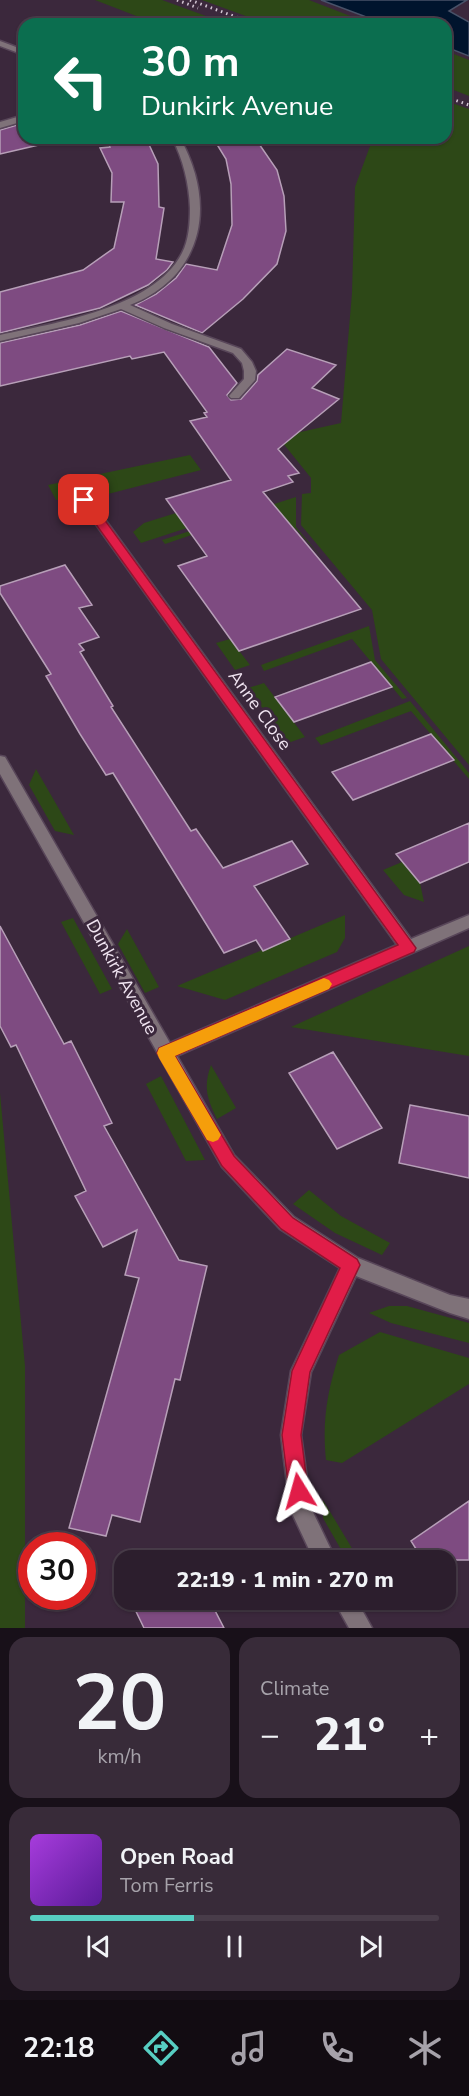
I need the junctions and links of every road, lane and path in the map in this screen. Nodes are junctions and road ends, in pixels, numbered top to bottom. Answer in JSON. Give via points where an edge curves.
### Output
{"nodes":[{"id":1,"x":0,"y":43,"type":"edge"},
{"id":2,"x":18,"y":50,"type":"edge"},
{"id":3,"x":18,"y":120,"type":"edge"},
{"id":4,"x":0,"y":125,"type":"edge"},
{"id":5,"x":179,"y":144,"type":"edge"},
{"id":6,"x":122,"y":305,"type":"junction"},
{"id":7,"x":0,"y":338,"type":"edge"},
{"id":8,"x":235,"y":396,"type":"dead end"},
{"id":9,"x":81,"y":495,"type":"dead end"},
{"id":10,"x":0,"y":761,"type":"edge"},
{"id":11,"x":469,"y":921,"type":"edge"},
{"id":12,"x":408,"y":948,"type":"junction"},
{"id":13,"x":165,"y":1053,"type":"junction"},
{"id":14,"x":351,"y":1265,"type":"junction"},
{"id":15,"x":469,"y":1309,"type":"edge"},
{"id":16,"x":320,"y":1550,"type":"edge"},
{"id":17,"x":350,"y":1610,"type":"edge"},
{"id":18,"x":361,"y":1628,"type":"edge"}],
"edges":[{"from":1,"to":2,"type":"street"},
{"from":3,"to":4,"type":"street"},
{"from":5,"to":6,"type":"street","via":[[190,169],[195,210],[187,254],[163,280]]},
{"from":6,"to":7,"type":"street","via":[[85,319]]},
{"from":6,"to":8,"type":"street","via":[[237,351],[250,370],[249,380]]},
{"from":9,"to":12,"type":"street","name":"Anne Close"},
{"from":10,"to":13,"type":"street","name":"Dunkirk Avenue"},
{"from":11,"to":12,"type":"street"},
{"from":12,"to":13,"type":"street"},
{"from":13,"to":14,"type":"street","name":"Dunkirk Avenue","via":[[228,1161],[287,1224]]},
{"from":14,"to":15,"type":"street","name":"Dunkirk Avenue"},
{"from":14,"to":16,"type":"street","via":[[301,1371],[291,1435],[301,1509]]},
{"from":17,"to":18,"type":"street"}]}
